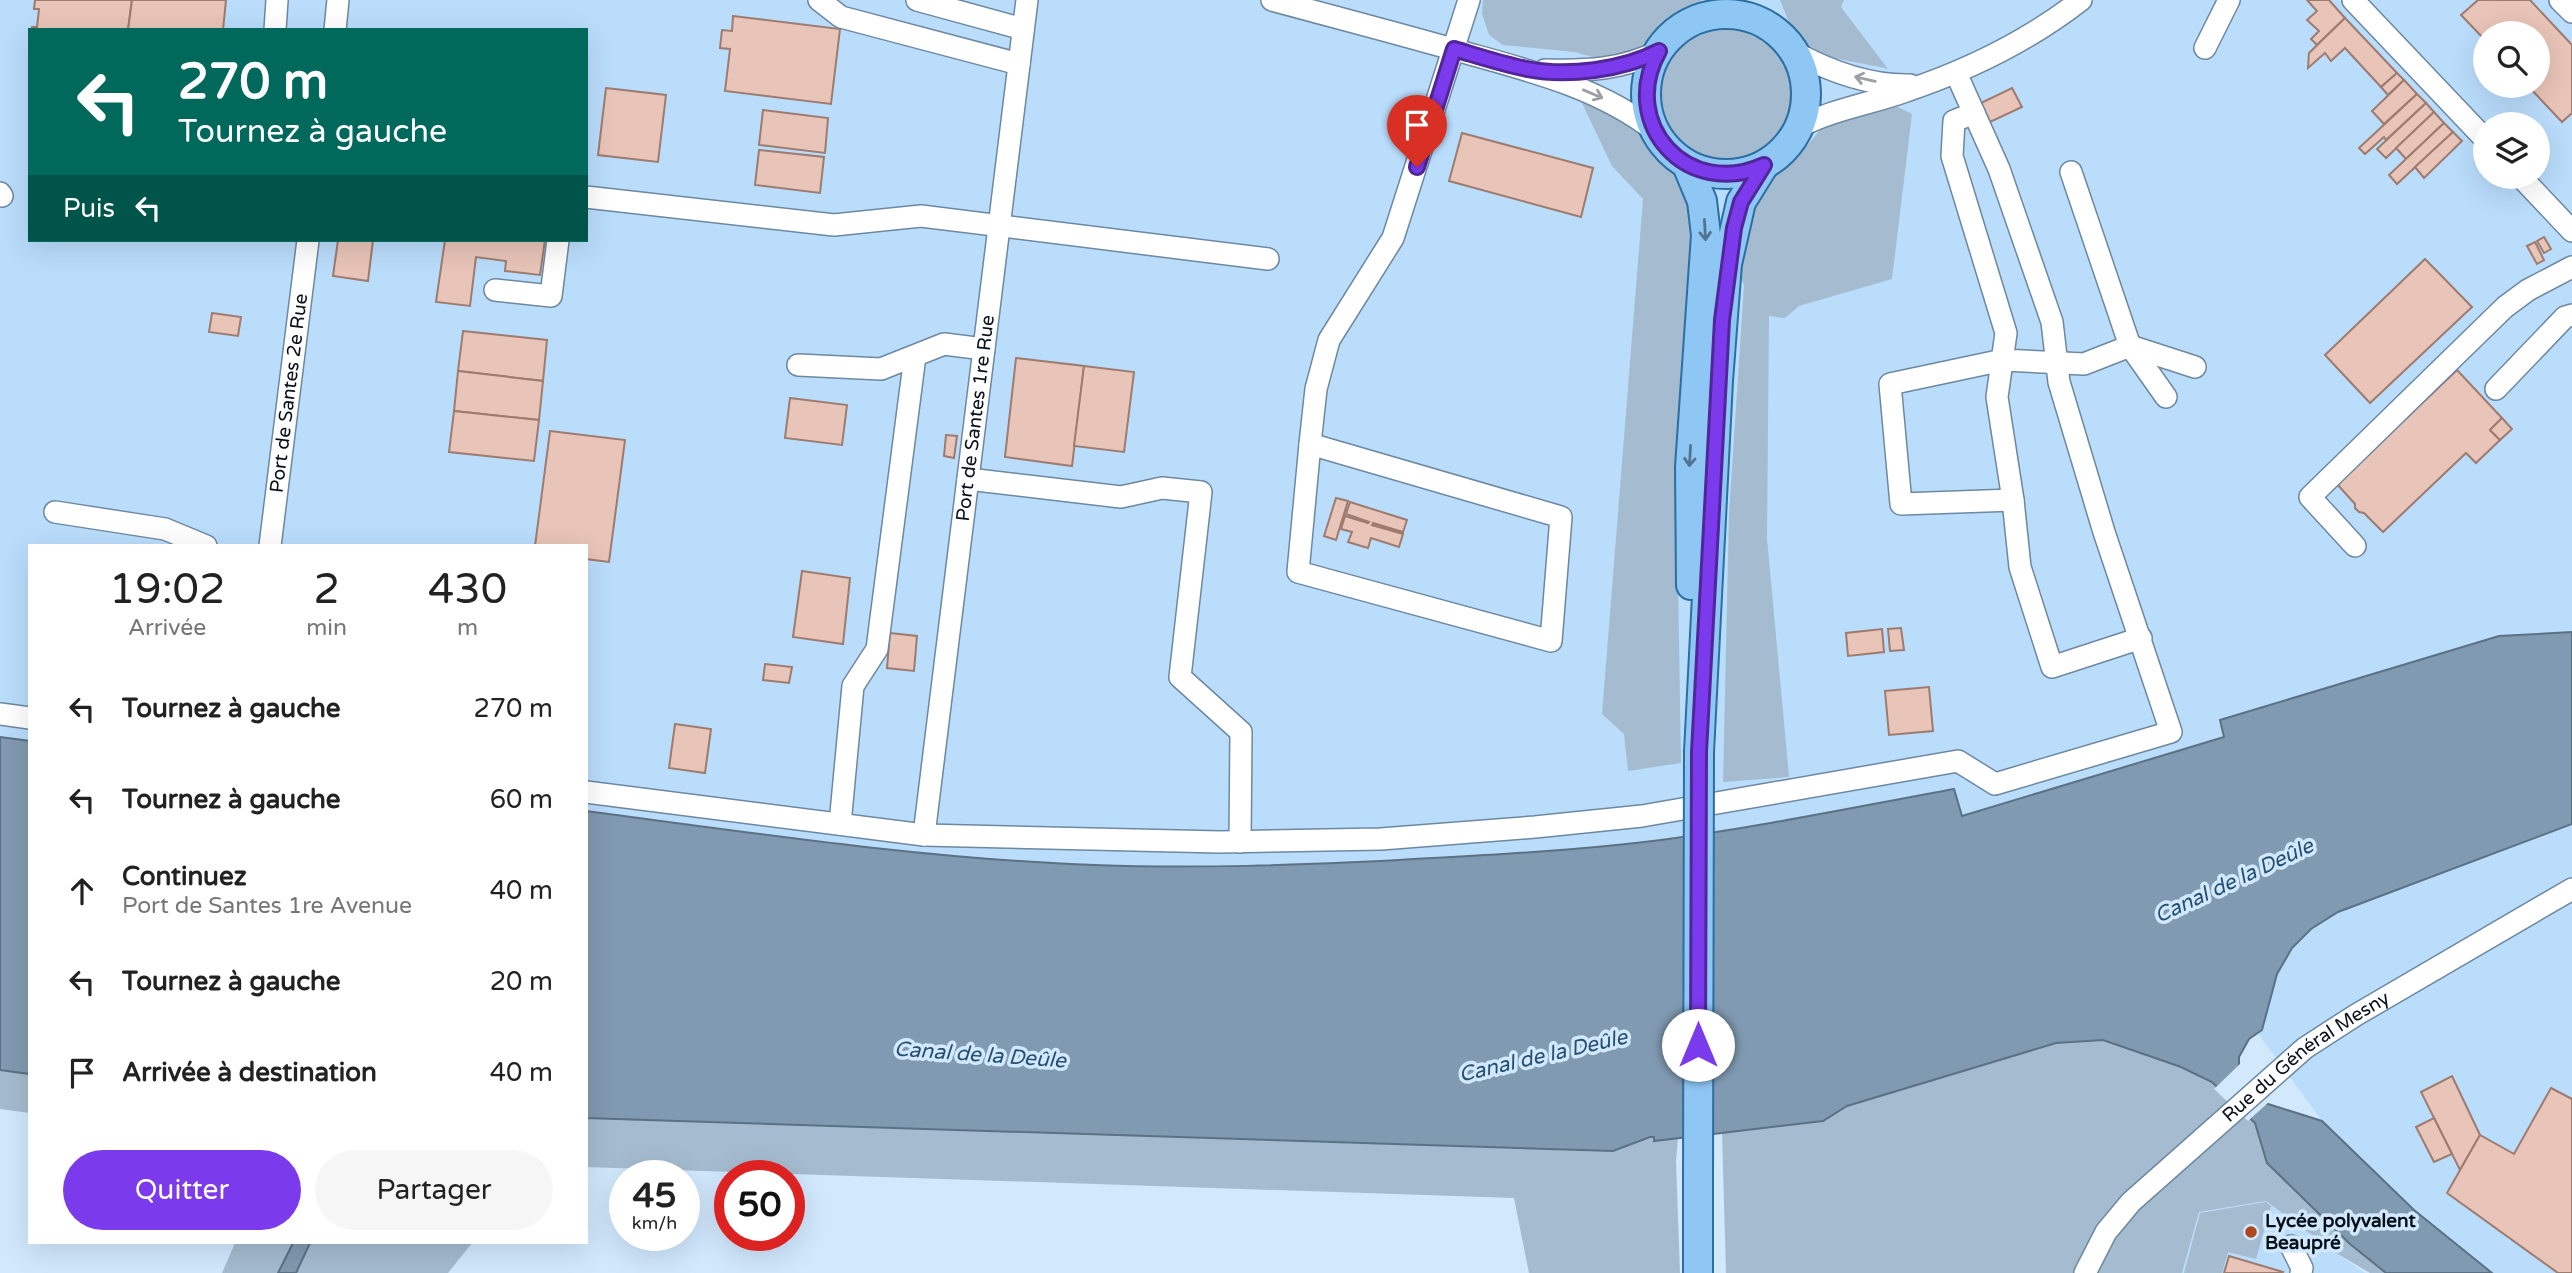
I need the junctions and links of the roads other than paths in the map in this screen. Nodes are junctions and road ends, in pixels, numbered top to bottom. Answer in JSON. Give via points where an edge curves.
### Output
{"nodes":[{"id":1,"x":277,"y":0,"type":"edge"},
{"id":2,"x":338,"y":0,"type":"edge"},
{"id":3,"x":819,"y":0,"type":"edge"},
{"id":4,"x":917,"y":0,"type":"edge"},
{"id":5,"x":1027,"y":0,"type":"edge"},
{"id":6,"x":1272,"y":0,"type":"edge"},
{"id":7,"x":1469,"y":0,"type":"edge"},
{"id":8,"x":1768,"y":0,"type":"edge"},
{"id":9,"x":2081,"y":0,"type":"edge"},
{"id":10,"x":2229,"y":0,"type":"edge"},
{"id":11,"x":2353,"y":0,"type":"edge"},
{"id":12,"x":2560,"y":0,"type":"edge"},
{"id":13,"x":1295,"y":3,"type":"edge"},
{"id":14,"x":1712,"y":9,"type":"edge"},
{"id":15,"x":2572,"y":12,"type":"edge"},
{"id":16,"x":275,"y":28,"type":"edge"},
{"id":17,"x":335,"y":28,"type":"edge"},
{"id":18,"x":1023,"y":29,"type":"junction"},
{"id":19,"x":1786,"y":43,"type":"junction"},
{"id":20,"x":2205,"y":48,"type":"dead end"},
{"id":21,"x":1454,"y":49,"type":"junction"},
{"id":22,"x":1659,"y":51,"type":"junction"},
{"id":23,"x":1019,"y":64,"type":"junction"},
{"id":24,"x":1529,"y":70,"type":"junction"},
{"id":25,"x":1956,"y":73,"type":"junction"},
{"id":26,"x":1932,"y":82,"type":"junction"},
{"id":27,"x":1974,"y":113,"type":"junction"},
{"id":28,"x":2473,"y":126,"type":"edge"},
{"id":29,"x":1799,"y":127,"type":"junction"},
{"id":30,"x":1656,"y":132,"type":"junction"},
{"id":31,"x":1687,"y":164,"type":"junction"},
{"id":32,"x":1764,"y":165,"type":"junction"},
{"id":33,"x":2071,"y":172,"type":"dead end"},
{"id":34,"x":2532,"y":189,"type":"edge"},
{"id":35,"x":588,"y":197,"type":"edge"},
{"id":36,"x":999,"y":225,"type":"junction"},
{"id":37,"x":2572,"y":231,"type":"edge"},
{"id":38,"x":309,"y":242,"type":"edge"},
{"id":39,"x":558,"y":242,"type":"edge"},
{"id":40,"x":1268,"y":259,"type":"dead end"},
{"id":41,"x":2572,"y":267,"type":"edge"},
{"id":42,"x":495,"y":290,"type":"dead end"},
{"id":43,"x":2572,"y":315,"type":"edge"},
{"id":44,"x":2130,"y":346,"type":"junction"},
{"id":45,"x":984,"y":349,"type":"junction"},
{"id":46,"x":915,"y":356,"type":"junction"},
{"id":47,"x":2003,"y":360,"type":"junction"},
{"id":48,"x":2057,"y":363,"type":"junction"},
{"id":49,"x":798,"y":365,"type":"dead end"},
{"id":50,"x":2195,"y":367,"type":"dead end"},
{"id":51,"x":2496,"y":389,"type":"dead end"},
{"id":52,"x":2166,"y":397,"type":"dead end"},
{"id":53,"x":1310,"y":444,"type":"junction"},
{"id":54,"x":968,"y":479,"type":"junction"},
{"id":55,"x":2012,"y":500,"type":"junction"},
{"id":56,"x":55,"y":512,"type":"dead end"},
{"id":57,"x":201,"y":544,"type":"edge"},
{"id":58,"x":271,"y":544,"type":"edge"},
{"id":59,"x":2354,"y":546,"type":"dead end"},
{"id":60,"x":2141,"y":638,"type":"junction"},
{"id":61,"x":0,"y":714,"type":"edge"},
{"id":62,"x":28,"y":718,"type":"edge"},
{"id":63,"x":1699,"y":752,"type":"junction"},
{"id":64,"x":588,"y":792,"type":"edge"},
{"id":65,"x":840,"y":824,"type":"junction"},
{"id":66,"x":924,"y":835,"type":"junction"},
{"id":67,"x":1240,"y":842,"type":"junction"},
{"id":68,"x":2572,"y":889,"type":"edge"},
{"id":69,"x":2291,"y":1246,"type":"dead end"},
{"id":70,"x":1698,"y":1273,"type":"edge"},
{"id":71,"x":2085,"y":1273,"type":"edge"},
{"id":72,"x":2301,"y":1273,"type":"edge"}],
"edges":[{"from":1,"to":16,"type":"street"},
{"from":2,"to":17,"type":"street"},
{"from":3,"to":23,"type":"street","via":[[841,18]]},
{"from":4,"to":18,"type":"street"},
{"from":5,"to":18,"type":"street","name":"Port de Santes 1re Rue"},
{"from":6,"to":13,"type":"street"},
{"from":7,"to":21,"type":"street"},
{"from":8,"to":19,"type":"main road"},
{"from":9,"to":25,"type":"street","via":[[2028,38]]},
{"from":10,"to":20,"type":"street"},
{"from":11,"to":28,"type":"street"},
{"from":12,"to":15,"type":"street"},
{"from":13,"to":21,"type":"street"},
{"from":14,"to":19,"type":"main road","via":[[1761,22]]},
{"from":14,"to":22,"type":"main road","via":[[1678,30]]},
{"from":18,"to":23,"type":"street","name":"Port de Santes 1re Rue"},
{"from":26,"to":19,"type":"street","one_way":true,"via":[[1898,85],[1823,68]]},
{"from":19,"to":29,"type":"main road","via":[[1802,70],[1806,89]]},
{"from":21,"to":24,"type":"street"},
{"from":21,"to":53,"type":"street","via":[[1393,238],[1329,340],[1316,389]]},
{"from":22,"to":24,"type":"street","via":[[1611,69]]},
{"from":22,"to":30,"type":"main road","via":[[1649,70],[1646,91]]},
{"from":23,"to":36,"type":"street","name":"Port de Santes 1re Rue"},
{"from":24,"to":30,"type":"street","one_way":true,"via":[[1607,101]]},
{"from":25,"to":26,"type":"street"},
{"from":25,"to":27,"type":"street"},
{"from":26,"to":29,"type":"street","via":[[1829,113]]},
{"from":27,"to":47,"type":"street","via":[[1954,121],[1952,156],[2006,333]]},
{"from":27,"to":48,"type":"street","via":[[1999,169],[2052,322]]},
{"from":29,"to":32,"type":"main road","via":[[1788,145]]},
{"from":30,"to":31,"type":"main road","via":[[1669,151]]},
{"from":31,"to":32,"type":"main road","via":[[1720,174],[1743,173]]},
{"from":31,"to":63,"type":"main road","one_way":true,"via":[[1702,201],[1706,235],[1689,524]]},
{"from":32,"to":63,"type":"main road","via":[[1741,202],[1727,264]]},
{"from":33,"to":44,"type":"street"},
{"from":34,"to":37,"type":"street"},
{"from":35,"to":36,"type":"street","via":[[834,225],[921,216]]},
{"from":36,"to":40,"type":"street"},
{"from":36,"to":45,"type":"street","name":"Port de Santes 1re Rue"},
{"from":38,"to":58,"type":"street","name":"Port de Santes 2e Rue"},
{"from":39,"to":42,"type":"street","via":[[551,296]]},
{"from":41,"to":59,"type":"street","via":[[2505,307],[2310,497]]},
{"from":43,"to":51,"type":"street"},
{"from":44,"to":48,"type":"street","via":[[2084,363]]},
{"from":44,"to":50,"type":"street"},
{"from":44,"to":52,"type":"street"},
{"from":45,"to":46,"type":"street","via":[[944,344]]},
{"from":45,"to":54,"type":"street","name":"Port de Santes 1re Rue"},
{"from":46,"to":49,"type":"street","via":[[881,369]]},
{"from":46,"to":65,"type":"street","via":[[877,649],[853,686]]},
{"from":47,"to":48,"type":"street"},
{"from":47,"to":55,"type":"street","via":[[1997,397]]},
{"from":47,"to":55,"type":"street","via":[[1890,384],[1901,504]]},
{"from":48,"to":60,"type":"street","via":[[2104,532]]},
{"from":53,"to":53,"type":"street","via":[[1298,572],[1551,641],[1561,517]]},
{"from":54,"to":66,"type":"street","name":"Port de Santes 1re Rue"},
{"from":54,"to":67,"type":"street","via":[[1121,497],[1161,488],[1201,492],[1180,677],[1241,732]]},
{"from":55,"to":60,"type":"street","via":[[2020,567],[2052,667]]},
{"from":56,"to":57,"type":"street","via":[[165,529]]},
{"from":60,"to":67,"type":"street","via":[[2171,732],[1995,784],[1958,761],[1629,817],[1381,839]]},
{"from":61,"to":62,"type":"street"},
{"from":63,"to":70,"type":"main road","bridge":true},
{"from":64,"to":65,"type":"street"},
{"from":65,"to":66,"type":"street"},
{"from":66,"to":67,"type":"street"},
{"from":68,"to":71,"type":"street","name":"Rue du Général Mesny","via":[[2323,1035],[2286,1064],[2131,1202],[2106,1232]]},
{"from":69,"to":72,"type":"street"}]}
